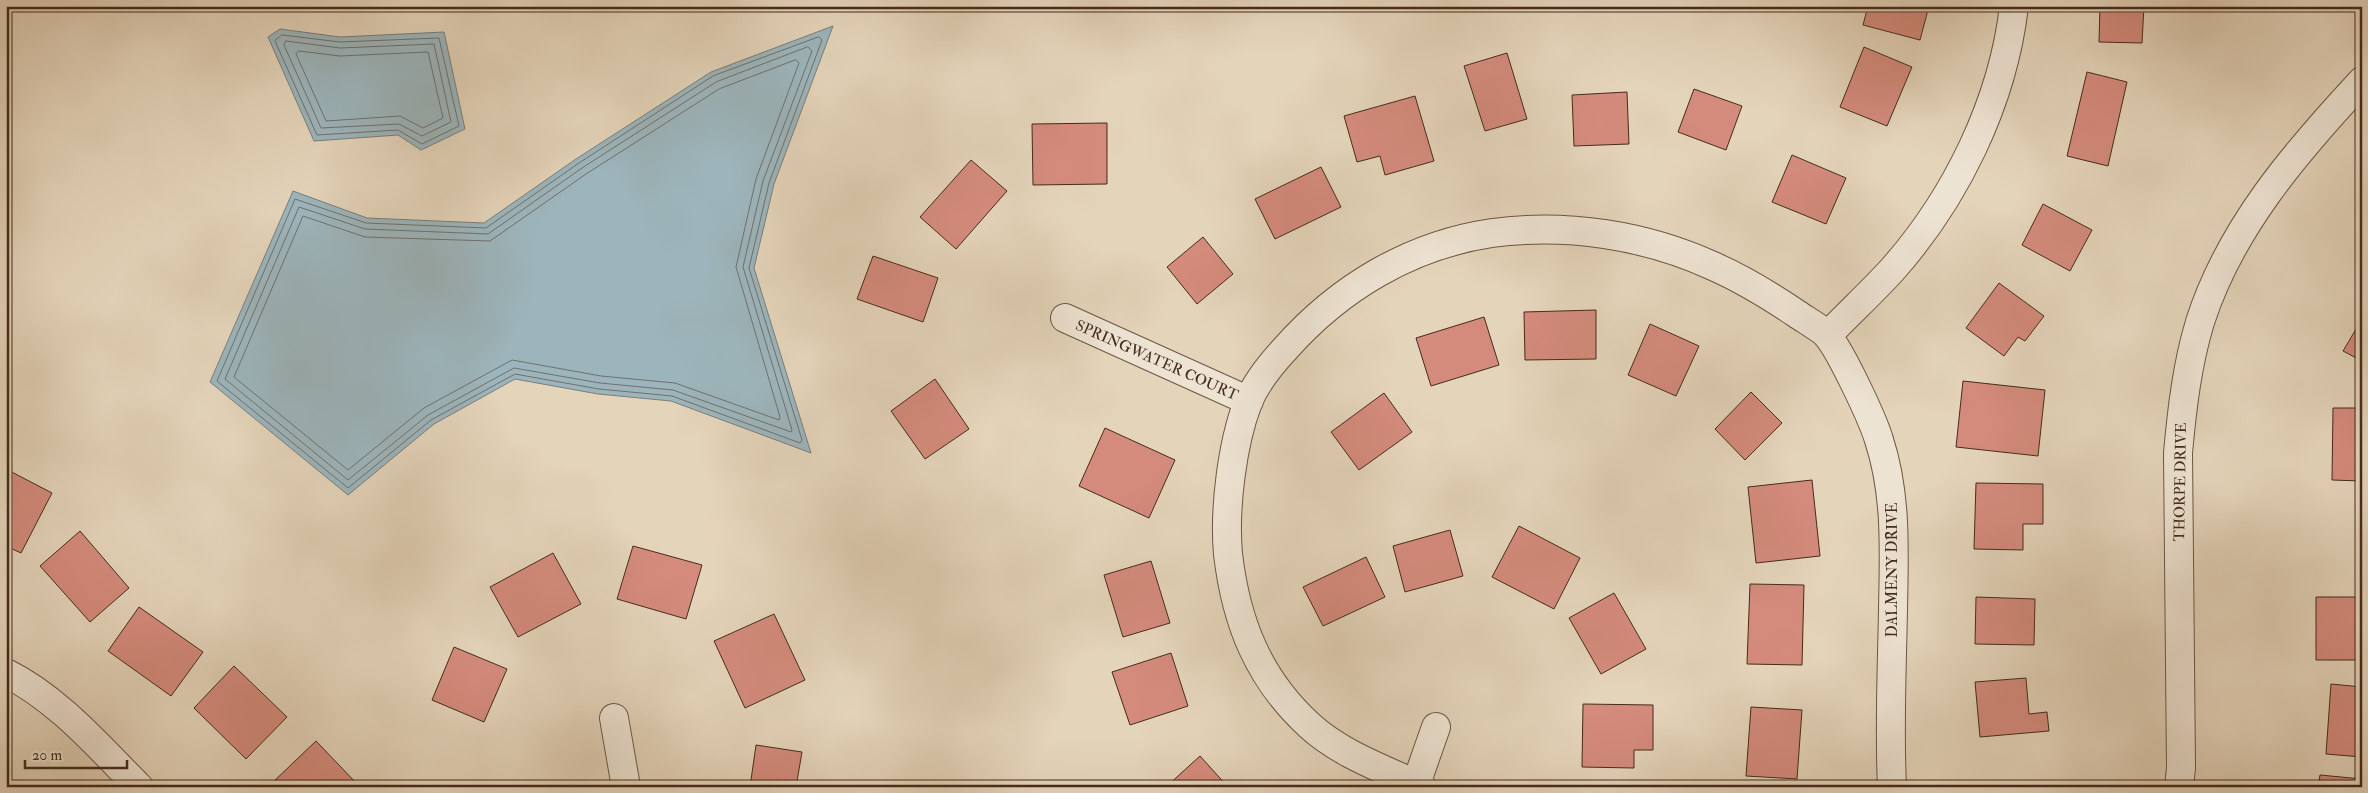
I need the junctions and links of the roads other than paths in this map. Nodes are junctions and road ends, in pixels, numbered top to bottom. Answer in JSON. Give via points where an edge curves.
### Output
{"nodes":[{"id":1,"x":2014,"y":6,"type":"edge"},
{"id":2,"x":2362,"y":81,"type":"edge"},
{"id":3,"x":1065,"y":318,"type":"dead end"},
{"id":4,"x":1828,"y":335,"type":"junction"},
{"id":5,"x":1249,"y":401,"type":"junction"},
{"id":6,"x":6,"y":673,"type":"edge"},
{"id":7,"x":614,"y":718,"type":"dead end"},
{"id":8,"x":1436,"y":727,"type":"dead end"},
{"id":9,"x":1419,"y":785,"type":"edge"},
{"id":10,"x":139,"y":787,"type":"edge"},
{"id":11,"x":626,"y":787,"type":"edge"},
{"id":12,"x":1892,"y":787,"type":"edge"},
{"id":13,"x":2179,"y":787,"type":"edge"}],
"edges":[{"from":1,"to":4,"type":"street","via":[[2004,58],[1990,103],[1975,142],[1947,193],[1921,235],[1892,270]]},
{"from":2,"to":13,"type":"street","name":"THORPE DRIVE","via":[[2311,135],[2251,216],[2215,284],[2192,353],[2178,453]]},
{"from":3,"to":5,"type":"street","name":"SPRINGWATER COURT"},
{"from":4,"to":5,"type":"street","name":"DALMENY DRIVE","via":[[1753,284],[1688,255],[1636,239],[1590,231],[1492,233],[1420,252],[1378,272],[1341,295],[1302,329],[1272,362]]},
{"from":4,"to":12,"type":"street","name":"DALMENY DRIVE","via":[[1878,438],[1890,485],[1894,537]]},
{"from":5,"to":9,"type":"street","name":"DALMENY DRIVE","via":[[1230,479],[1226,537],[1239,611],[1264,675],[1312,728],[1350,754]]},
{"from":6,"to":10,"type":"street","via":[[23,681],[57,707]]},
{"from":7,"to":11,"type":"street"},
{"from":8,"to":9,"type":"street","name":"DALMENY DRIVE"}]}
